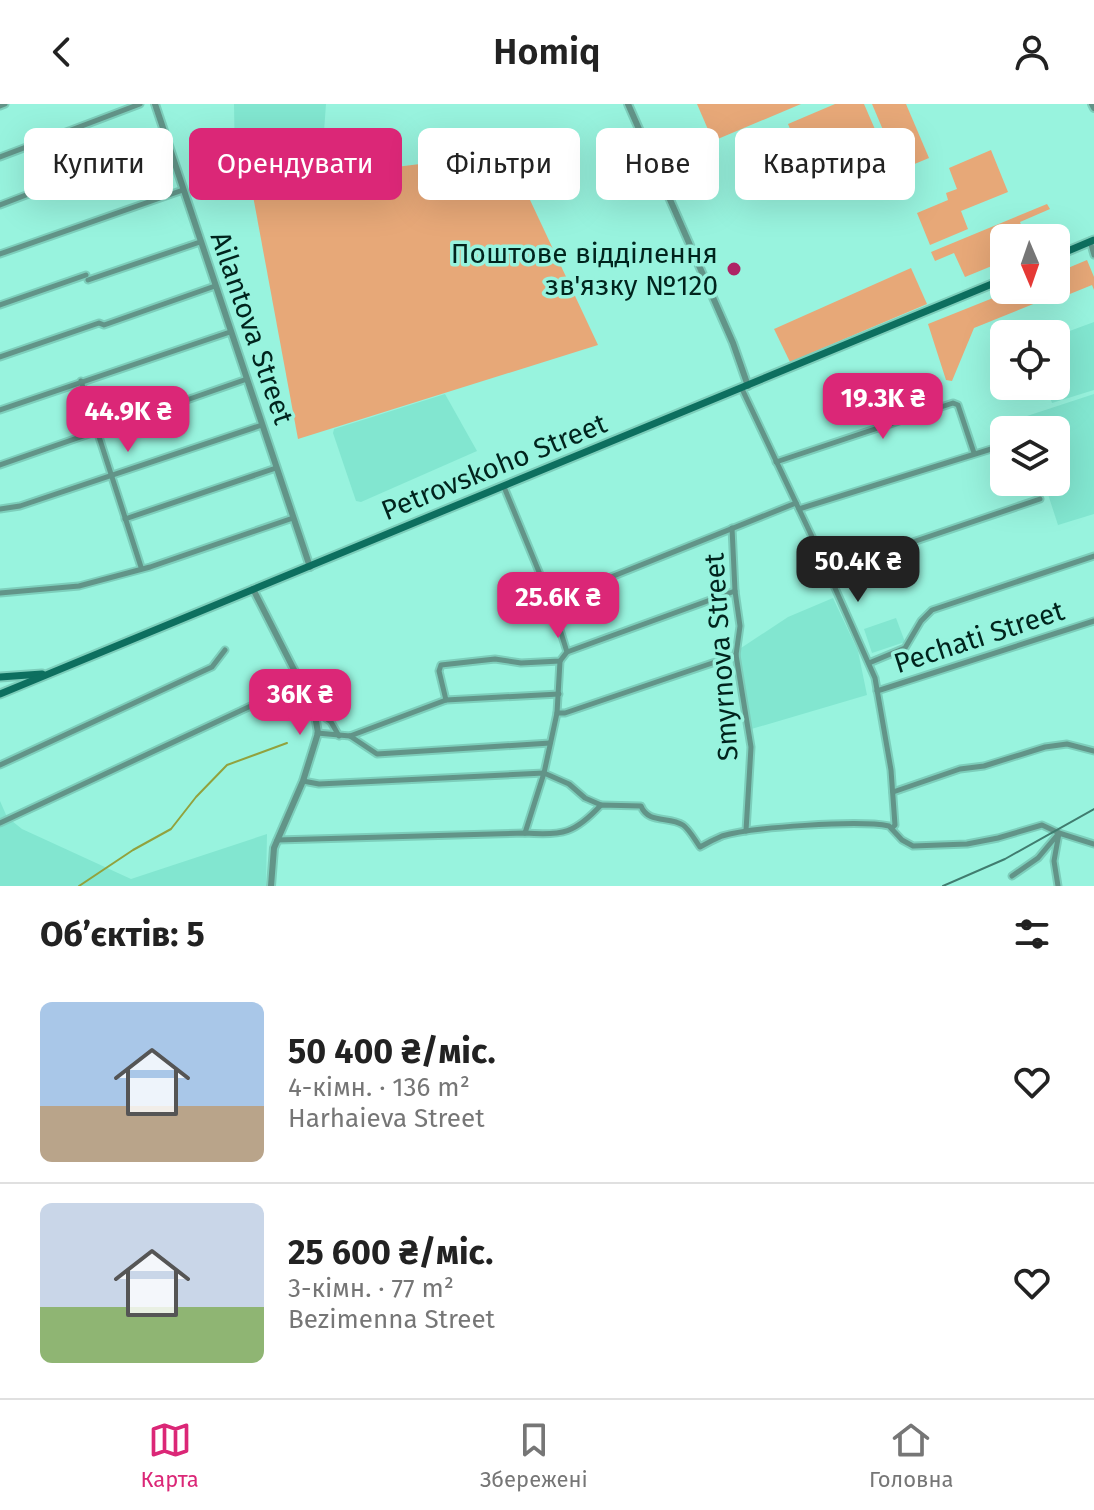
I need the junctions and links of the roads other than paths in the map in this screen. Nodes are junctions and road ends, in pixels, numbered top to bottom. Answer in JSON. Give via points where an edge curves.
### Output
{"nodes":[{"id":1,"x":140,"y":104,"type":"edge"},
{"id":2,"x":155,"y":104,"type":"edge"},
{"id":3,"x":628,"y":104,"type":"edge"},
{"id":4,"x":163,"y":128,"type":"edge"},
{"id":5,"x":0,"y":157,"type":"edge"},
{"id":6,"x":173,"y":159,"type":"edge"},
{"id":7,"x":183,"y":190,"type":"junction"},
{"id":8,"x":24,"y":196,"type":"edge"},
{"id":9,"x":0,"y":205,"type":"edge"},
{"id":10,"x":1093,"y":239,"type":"edge"},
{"id":11,"x":200,"y":242,"type":"junction"},
{"id":12,"x":1070,"y":250,"type":"edge"},
{"id":13,"x":0,"y":254,"type":"edge"},
{"id":14,"x":1094,"y":255,"type":"edge"},
{"id":15,"x":990,"y":285,"type":"edge"},
{"id":16,"x":215,"y":286,"type":"junction"},
{"id":17,"x":0,"y":305,"type":"edge"},
{"id":18,"x":230,"y":332,"type":"junction"},
{"id":19,"x":0,"y":357,"type":"edge"},
{"id":20,"x":247,"y":379,"type":"junction"},
{"id":21,"x":81,"y":381,"type":"junction"},
{"id":22,"x":745,"y":388,"type":"junction"},
{"id":23,"x":0,"y":410,"type":"edge"},
{"id":24,"x":262,"y":425,"type":"junction"},
{"id":25,"x":95,"y":430,"type":"junction"},
{"id":26,"x":990,"y":449,"type":"edge"},
{"id":27,"x":974,"y":453,"type":"junction"},
{"id":28,"x":776,"y":462,"type":"junction"},
{"id":29,"x":0,"y":465,"type":"edge"},
{"id":30,"x":276,"y":468,"type":"junction"},
{"id":31,"x":110,"y":476,"type":"junction"},
{"id":32,"x":504,"y":487,"type":"junction"},
{"id":33,"x":1040,"y":499,"type":"dead end"},
{"id":34,"x":798,"y":506,"type":"junction"},
{"id":35,"x":0,"y":509,"type":"edge"},
{"id":36,"x":293,"y":518,"type":"junction"},
{"id":37,"x":125,"y":519,"type":"junction"},
{"id":38,"x":732,"y":528,"type":"junction"},
{"id":39,"x":1094,"y":556,"type":"edge"},
{"id":40,"x":141,"y":567,"type":"junction"},
{"id":41,"x":310,"y":567,"type":"junction"},
{"id":42,"x":827,"y":571,"type":"junction"},
{"id":43,"x":253,"y":589,"type":"junction"},
{"id":44,"x":735,"y":591,"type":"junction"},
{"id":45,"x":0,"y":593,"type":"edge"},
{"id":46,"x":551,"y":601,"type":"junction"},
{"id":47,"x":1094,"y":621,"type":"edge"},
{"id":48,"x":225,"y":650,"type":"dead end"},
{"id":49,"x":567,"y":652,"type":"junction"},
{"id":50,"x":736,"y":655,"type":"junction"},
{"id":51,"x":560,"y":661,"type":"junction"},
{"id":52,"x":869,"y":663,"type":"junction"},
{"id":53,"x":52,"y":673,"type":"junction"},
{"id":54,"x":0,"y":677,"type":"edge"},
{"id":55,"x":298,"y":677,"type":"junction"},
{"id":56,"x":877,"y":691,"type":"junction"},
{"id":57,"x":0,"y":694,"type":"edge"},
{"id":58,"x":559,"y":694,"type":"junction"},
{"id":59,"x":446,"y":700,"type":"junction"},
{"id":60,"x":314,"y":709,"type":"junction"},
{"id":61,"x":557,"y":713,"type":"junction"},
{"id":62,"x":317,"y":733,"type":"junction"},
{"id":63,"x":350,"y":736,"type":"junction"},
{"id":64,"x":340,"y":737,"type":"junction"},
{"id":65,"x":550,"y":743,"type":"junction"},
{"id":66,"x":1094,"y":751,"type":"edge"},
{"id":67,"x":0,"y":765,"type":"edge"},
{"id":68,"x":544,"y":773,"type":"junction"},
{"id":69,"x":303,"y":781,"type":"junction"},
{"id":70,"x":893,"y":792,"type":"junction"},
{"id":71,"x":601,"y":805,"type":"junction"},
{"id":72,"x":0,"y":823,"type":"edge"},
{"id":73,"x":892,"y":828,"type":"junction"},
{"id":74,"x":746,"y":831,"type":"junction"},
{"id":75,"x":525,"y":833,"type":"junction"},
{"id":76,"x":1059,"y":833,"type":"junction"},
{"id":77,"x":277,"y":840,"type":"junction"},
{"id":78,"x":1094,"y":844,"type":"edge"},
{"id":79,"x":1012,"y":876,"type":"dead end"},
{"id":80,"x":271,"y":886,"type":"edge"},
{"id":81,"x":1058,"y":886,"type":"edge"}],
"edges":[{"from":1,"to":5,"type":"street"},
{"from":2,"to":4,"type":"street","name":"Ailantova Street"},
{"from":3,"to":22,"type":"street","via":[[733,343]]},
{"from":6,"to":7,"type":"street","name":"Ailantova Street"},
{"from":7,"to":11,"type":"street","name":"Ailantova Street"},
{"from":7,"to":13,"type":"street"},
{"from":8,"to":9,"type":"street"},
{"from":10,"to":12,"type":"main road"},
{"from":10,"to":14,"type":"street"},
{"from":11,"to":16,"type":"street","name":"Ailantova Street"},
{"from":11,"to":17,"type":"street"},
{"from":15,"to":22,"type":"main road","name":"Petrovskoho Street"},
{"from":16,"to":18,"type":"street","name":"Ailantova Street"},
{"from":16,"to":19,"type":"street"},
{"from":18,"to":20,"type":"street","name":"Ailantova Street"},
{"from":18,"to":21,"type":"street"},
{"from":20,"to":24,"type":"street","name":"Ailantova Street"},
{"from":20,"to":25,"type":"street"},
{"from":21,"to":23,"type":"street"},
{"from":21,"to":25,"type":"street"},
{"from":22,"to":28,"type":"street"},
{"from":22,"to":32,"type":"main road","name":"Petrovskoho Street"},
{"from":24,"to":30,"type":"street","name":"Ailantova Street"},
{"from":24,"to":31,"type":"street"},
{"from":25,"to":29,"type":"street"},
{"from":25,"to":31,"type":"street"},
{"from":26,"to":27,"type":"street"},
{"from":27,"to":28,"type":"street","via":[[953,403]]},
{"from":27,"to":34,"type":"street"},
{"from":28,"to":34,"type":"street"},
{"from":30,"to":36,"type":"street","name":"Ailantova Street"},
{"from":30,"to":37,"type":"street"},
{"from":31,"to":35,"type":"street"},
{"from":31,"to":37,"type":"street"},
{"from":32,"to":41,"type":"main road","name":"Petrovskoho Street"},
{"from":32,"to":46,"type":"street"},
{"from":33,"to":42,"type":"street"},
{"from":34,"to":38,"type":"street"},
{"from":34,"to":42,"type":"street"},
{"from":36,"to":40,"type":"street"},
{"from":36,"to":41,"type":"street","name":"Ailantova Street"},
{"from":37,"to":40,"type":"street"},
{"from":38,"to":44,"type":"street","name":"Smyrnova Street"},
{"from":38,"to":46,"type":"street"},
{"from":39,"to":52,"type":"street","via":[[932,610],[905,648]]},
{"from":40,"to":45,"type":"street","via":[[79,586]]},
{"from":41,"to":43,"type":"main road","name":"Petrovskoho Street"},
{"from":42,"to":52,"type":"street"},
{"from":43,"to":53,"type":"main road","name":"Petrovskoho Street"},
{"from":43,"to":55,"type":"street"},
{"from":44,"to":49,"type":"street"},
{"from":44,"to":50,"type":"street","name":"Smyrnova Street","via":[[740,626]]},
{"from":46,"to":49,"type":"street"},
{"from":47,"to":56,"type":"street","name":"Pechati Street"},
{"from":48,"to":67,"type":"street","via":[[212,667]]},
{"from":49,"to":51,"type":"street"},
{"from":50,"to":61,"type":"street"},
{"from":50,"to":74,"type":"street","name":"Smyrnova Street","via":[[751,747]]},
{"from":51,"to":58,"type":"street"},
{"from":51,"to":59,"type":"street","via":[[446,663],[439,671]]},
{"from":52,"to":56,"type":"street"},
{"from":53,"to":54,"type":"main road"},
{"from":53,"to":57,"type":"main road","name":"Petrovskoho Street"},
{"from":55,"to":60,"type":"street"},
{"from":55,"to":72,"type":"street","via":[[270,697]]},
{"from":56,"to":70,"type":"street"},
{"from":58,"to":59,"type":"street"},
{"from":58,"to":61,"type":"street"},
{"from":59,"to":63,"type":"street"},
{"from":60,"to":62,"type":"street"},
{"from":60,"to":64,"type":"street"},
{"from":61,"to":65,"type":"street"},
{"from":62,"to":64,"type":"street"},
{"from":62,"to":69,"type":"street"},
{"from":63,"to":64,"type":"street"},
{"from":63,"to":65,"type":"street","via":[[377,754]]},
{"from":65,"to":68,"type":"street"},
{"from":66,"to":70,"type":"street","via":[[1067,744],[1045,747]]},
{"from":68,"to":69,"type":"street"},
{"from":68,"to":71,"type":"street"},
{"from":68,"to":75,"type":"street"},
{"from":69,"to":77,"type":"street"},
{"from":70,"to":73,"type":"street"},
{"from":71,"to":74,"type":"street","via":[[641,806],[650,816],[682,825],[700,847]]},
{"from":71,"to":75,"type":"street","via":[[583,824],[563,834]]},
{"from":73,"to":74,"type":"street","via":[[867,824]]},
{"from":73,"to":76,"type":"street","via":[[913,846],[967,844],[1042,825]]},
{"from":75,"to":77,"type":"street"},
{"from":76,"to":78,"type":"street"},
{"from":76,"to":79,"type":"street","via":[[1038,858]]},
{"from":76,"to":81,"type":"street","via":[[1054,861]]},
{"from":77,"to":80,"type":"street"}]}
